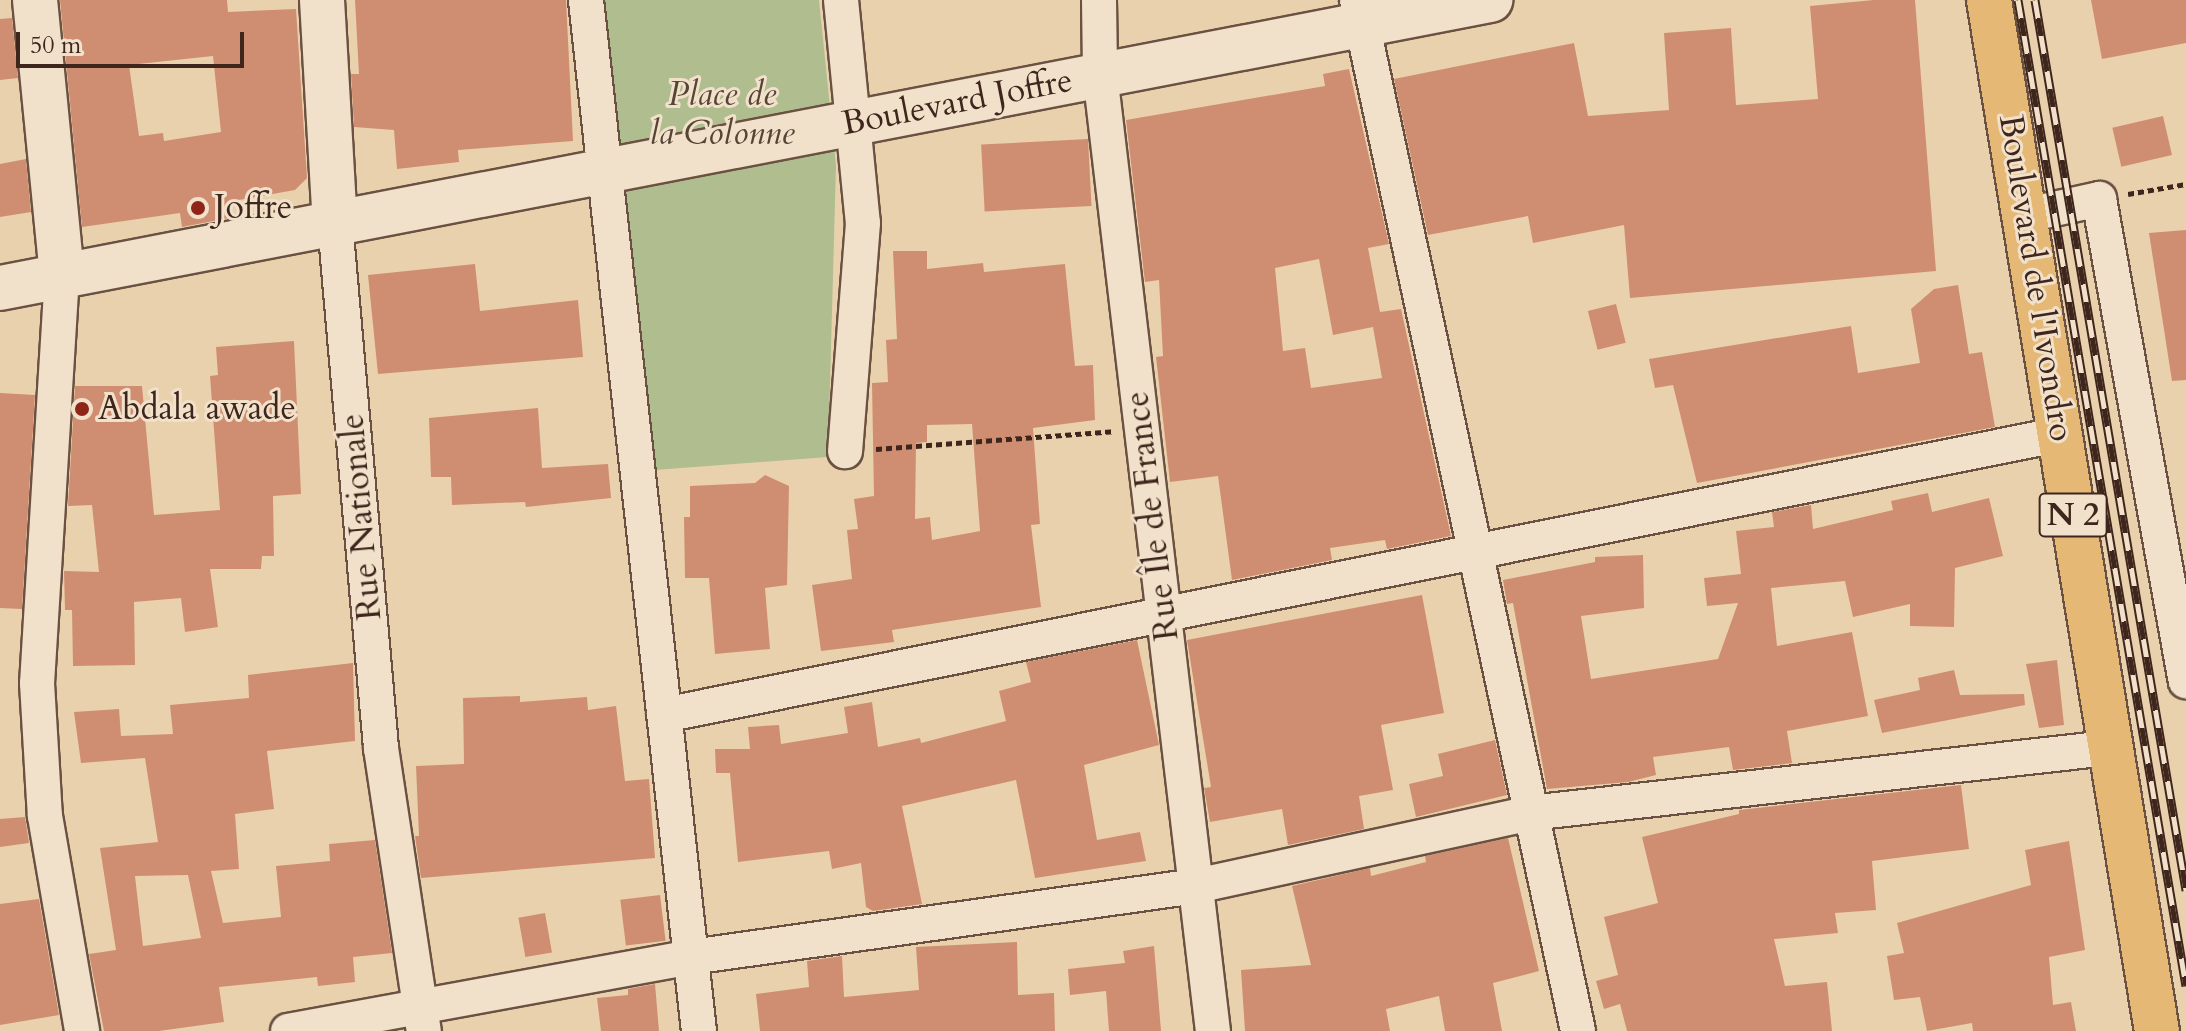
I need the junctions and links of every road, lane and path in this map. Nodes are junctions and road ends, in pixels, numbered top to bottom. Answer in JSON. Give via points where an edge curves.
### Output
{"nodes":[{"id":1,"x":35,"y":0,"type":"edge"},
{"id":2,"x":322,"y":0,"type":"edge"},
{"id":3,"x":586,"y":0,"type":"edge"},
{"id":4,"x":841,"y":0,"type":"edge"},
{"id":5,"x":1099,"y":0,"type":"edge"},
{"id":6,"x":1490,"y":0,"type":"edge"},
{"id":7,"x":1989,"y":0,"type":"edge"},
{"id":8,"x":1359,"y":12,"type":"edge"},
{"id":9,"x":1100,"y":74,"type":"junction"},
{"id":10,"x":852,"y":122,"type":"junction"},
{"id":11,"x":601,"y":171,"type":"junction"},
{"id":12,"x":2186,"y":184,"type":"edge"},
{"id":13,"x":2099,"y":199,"type":"junction"},
{"id":14,"x":2027,"y":215,"type":"junction"},
{"id":15,"x":335,"y":223,"type":"junction"},
{"id":16,"x":62,"y":275,"type":"junction"},
{"id":17,"x":0,"y":288,"type":"edge"},
{"id":18,"x":1142,"y":429,"type":"junction"},
{"id":19,"x":2061,"y":434,"type":"junction"},
{"id":20,"x":845,"y":451,"type":"joint"},
{"id":21,"x":1474,"y":552,"type":"junction"},
{"id":22,"x":1164,"y":615,"type":"junction"},
{"id":23,"x":2186,"y":681,"type":"edge"},
{"id":24,"x":664,"y":715,"type":"junction"},
{"id":25,"x":2108,"y":748,"type":"junction"},
{"id":26,"x":1530,"y":813,"type":"junction"},
{"id":27,"x":1196,"y":886,"type":"junction"},
{"id":28,"x":691,"y":957,"type":"junction"},
{"id":29,"x":422,"y":1021,"type":"edge"},
{"id":30,"x":82,"y":1031,"type":"edge"},
{"id":31,"x":288,"y":1031,"type":"edge"},
{"id":32,"x":699,"y":1031,"type":"edge"},
{"id":33,"x":1213,"y":1031,"type":"edge"},
{"id":34,"x":1578,"y":1031,"type":"edge"},
{"id":35,"x":2157,"y":1031,"type":"edge"}],
"edges":[{"from":1,"to":16,"type":"street"},
{"from":2,"to":15,"type":"street","name":"Rue Nationale"},
{"from":3,"to":11,"type":"street"},
{"from":4,"to":10,"type":"street"},
{"from":5,"to":9,"type":"street","name":"Rue Île de France"},
{"from":6,"to":8,"type":"street","name":"Boulevard Joffre"},
{"from":7,"to":14,"type":"main road","name":"Boulevard de l'Ivondro","number":"N 2"},
{"from":8,"to":9,"type":"street","name":"Boulevard Joffre"},
{"from":8,"to":21,"type":"street"},
{"from":9,"to":10,"type":"street","name":"Boulevard Joffre"},
{"from":9,"to":18,"type":"street","name":"Rue Île de France"},
{"from":10,"to":11,"type":"street","name":"Boulevard Joffre"},
{"from":10,"to":20,"type":"street","via":[[863,223]]},
{"from":11,"to":15,"type":"street","name":"Boulevard Joffre"},
{"from":11,"to":24,"type":"street"},
{"from":12,"to":13,"type":"path"},
{"from":13,"to":14,"type":"street"},
{"from":13,"to":23,"type":"street"},
{"from":14,"to":19,"type":"main road","name":"Boulevard de l'Ivondro","number":"N 2"},
{"from":15,"to":16,"type":"street","name":"Boulevard Joffre"},
{"from":15,"to":29,"type":"street","name":"Rue Nationale","via":[[381,748]]},
{"from":16,"to":17,"type":"street","name":"Boulevard Joffre"},
{"from":16,"to":30,"type":"street","via":[[37,683],[45,816]]},
{"from":18,"to":20,"type":"path"},
{"from":18,"to":22,"type":"street","name":"Rue Île de France"},
{"from":19,"to":21,"type":"street"},
{"from":19,"to":25,"type":"main road","name":"Boulevard de l'Ivondro","number":"N 2"},
{"from":21,"to":22,"type":"street"},
{"from":21,"to":26,"type":"street"},
{"from":22,"to":24,"type":"street"},
{"from":22,"to":27,"type":"street","name":"Rue Île de France"},
{"from":24,"to":28,"type":"street"},
{"from":25,"to":26,"type":"street"},
{"from":25,"to":35,"type":"main road","name":"Boulevard de l'Ivondro","number":"N 2"},
{"from":26,"to":27,"type":"street"},
{"from":26,"to":34,"type":"street"},
{"from":27,"to":28,"type":"street"},
{"from":27,"to":33,"type":"street","name":"Rue Île de France"},
{"from":28,"to":29,"type":"street"},
{"from":28,"to":32,"type":"street"},
{"from":29,"to":31,"type":"street"}]}
